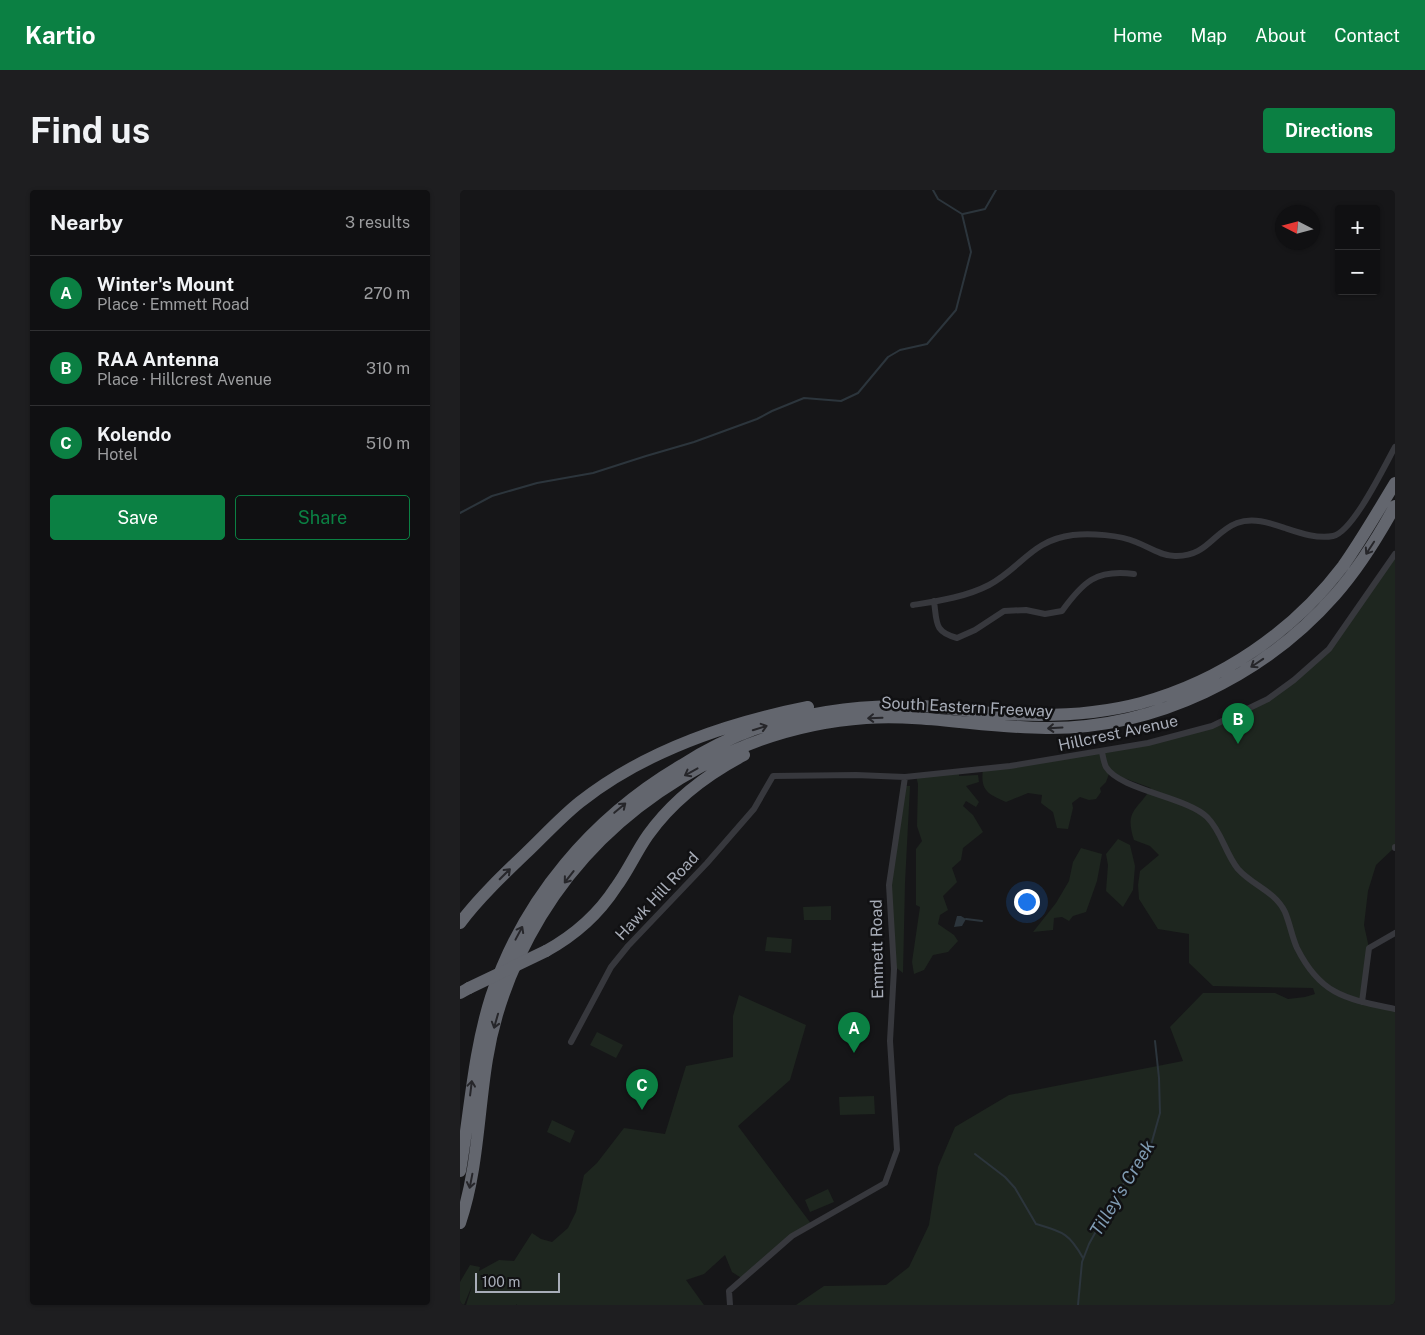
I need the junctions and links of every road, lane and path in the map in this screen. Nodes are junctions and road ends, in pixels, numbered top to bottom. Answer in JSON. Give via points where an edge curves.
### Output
{"nodes":[{"id":1,"x":1395,"y":446,"type":"edge"},
{"id":2,"x":1394,"y":485,"type":"edge"},
{"id":3,"x":1395,"y":506,"type":"edge"},
{"id":4,"x":1395,"y":554,"type":"edge"},
{"id":5,"x":1134,"y":574,"type":"dead end"},
{"id":6,"x":934,"y":601,"type":"junction"},
{"id":7,"x":913,"y":605,"type":"dead end"},
{"id":8,"x":1020,"y":715,"type":"junction"},
{"id":9,"x":836,"y":721,"type":"junction"},
{"id":10,"x":1102,"y":752,"type":"junction"},
{"id":11,"x":773,"y":776,"type":"joint"},
{"id":12,"x":905,"y":778,"type":"junction"},
{"id":13,"x":460,"y":923,"type":"edge"},
{"id":14,"x":1395,"y":933,"type":"edge"},
{"id":15,"x":465,"y":991,"type":"edge"},
{"id":16,"x":1362,"y":1002,"type":"junction"},
{"id":17,"x":1395,"y":1009,"type":"edge"},
{"id":18,"x":571,"y":1042,"type":"dead end"},
{"id":19,"x":460,"y":1171,"type":"edge"},
{"id":20,"x":460,"y":1224,"type":"edge"},
{"id":21,"x":730,"y":1305,"type":"edge"}],
"edges":[{"from":1,"to":6,"type":"street","via":[[1360,509],[1335,536],[1318,537],[1254,520],[1236,523],[1204,549],[1190,555],[1174,556],[1113,536],[1074,535],[1038,546],[1002,578],[987,586]]},
{"from":2,"to":8,"type":"highway","name":"South Eastern Freeway","via":[[1359,543],[1321,592],[1277,634],[1227,668],[1171,693],[1131,705],[1082,714]]},
{"from":3,"to":9,"type":"highway","name":"South Eastern Freeway","one_way":true,"via":[[1354,571],[1307,624],[1250,668],[1169,707],[1109,722],[1050,728],[894,717]]},
{"from":4,"to":10,"type":"street","name":"Hillcrest Avenue","via":[[1328,650],[1268,699],[1212,726]]},
{"from":5,"to":6,"type":"street","via":[[1124,572],[1088,580],[1062,611],[1045,614],[1004,610],[957,638],[945,635],[938,626]]},
{"from":6,"to":7,"type":"street"},
{"from":13,"to":8,"type":"highway","one_way":true,"via":[[498,881],[581,802],[617,776],[713,731],[812,706],[866,701],[929,701]]},
{"from":19,"to":8,"type":"highway","name":"South Eastern Freeway","one_way":true,"via":[[477,1052],[503,965],[530,912],[564,863],[606,819],[662,776],[721,743],[750,731],[808,715],[898,705]]},
{"from":9,"to":15,"type":"highway","bridge":true,"via":[[751,751],[713,772],[667,812],[617,887],[589,920],[546,951]]},
{"from":9,"to":20,"type":"highway","name":"South Eastern Freeway","one_way":true,"via":[[748,745],[667,786],[597,844],[559,889],[519,957],[503,996],[488,1054],[471,1185]]},
{"from":10,"to":12,"type":"street","name":"Hillcrest Avenue"},
{"from":10,"to":16,"type":"street","via":[[1106,766],[1119,778],[1205,815],[1219,833],[1238,869],[1274,896],[1284,912],[1296,946],[1318,980],[1342,996]]},
{"from":11,"to":12,"type":"street","name":"Hillcrest Avenue"},
{"from":11,"to":18,"type":"street","name":"Hawk Hill Road","via":[[754,809],[611,967]]},
{"from":12,"to":21,"type":"street","name":"Emmett Road","via":[[889,885],[894,969],[890,1041],[897,1150],[885,1183],[792,1236],[729,1291]]},
{"from":14,"to":16,"type":"street","via":[[1369,948]]},
{"from":16,"to":17,"type":"street"}]}
